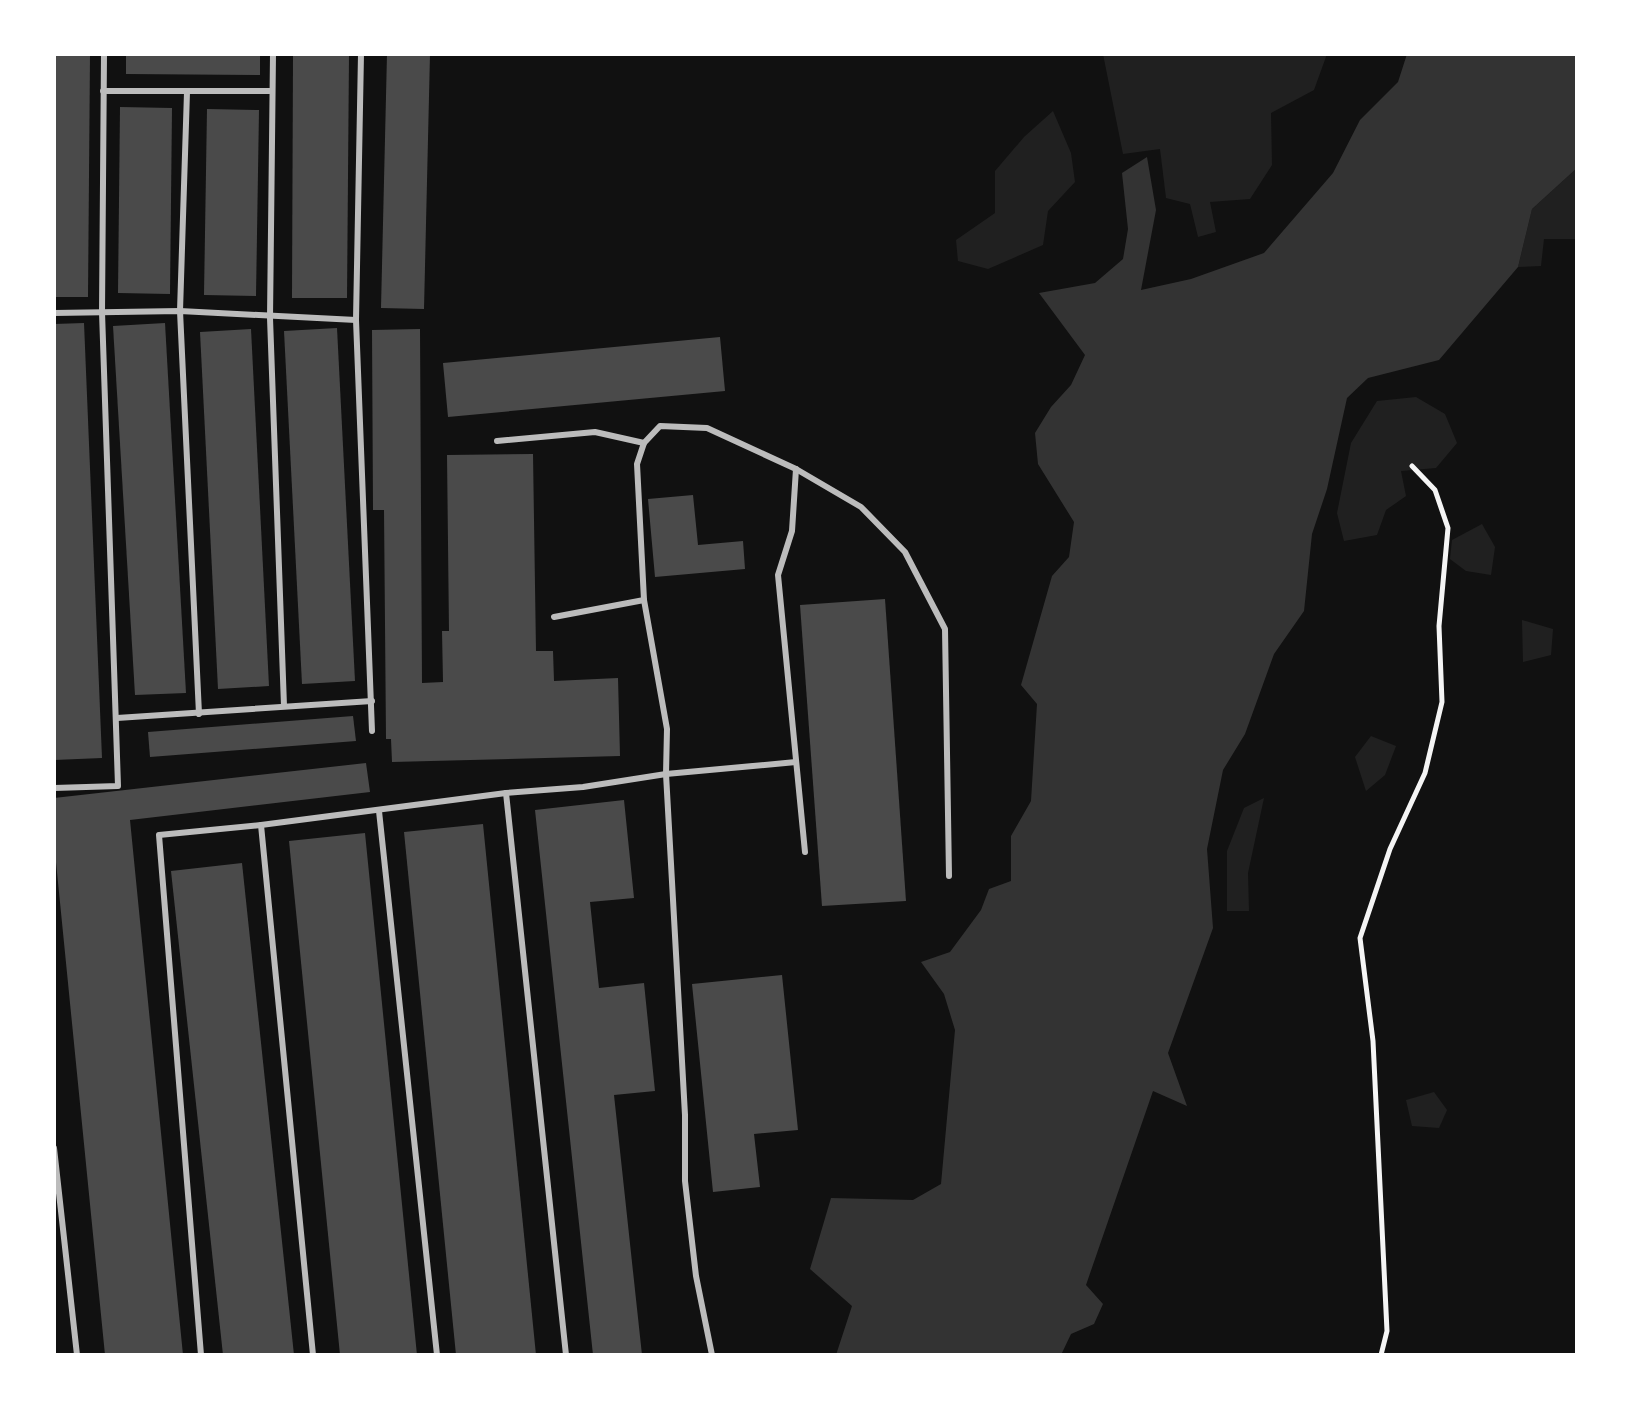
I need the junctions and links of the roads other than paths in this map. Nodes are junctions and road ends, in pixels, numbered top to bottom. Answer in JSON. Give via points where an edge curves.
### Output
{"nodes":[{"id":1,"x":104,"y":54,"type":"edge"},
{"id":2,"x":273,"y":54,"type":"edge"},
{"id":3,"x":361,"y":54,"type":"edge"},
{"id":4,"x":103,"y":91,"type":"junction"},
{"id":5,"x":271,"y":91,"type":"junction"},
{"id":6,"x":187,"y":92,"type":"junction"},
{"id":7,"x":180,"y":311,"type":"junction"},
{"id":8,"x":102,"y":312,"type":"junction"},
{"id":9,"x":54,"y":313,"type":"edge"},
{"id":10,"x":270,"y":318,"type":"junction"},
{"id":11,"x":356,"y":320,"type":"junction"},
{"id":12,"x":497,"y":441,"type":"dead end"},
{"id":13,"x":644,"y":443,"type":"junction"},
{"id":14,"x":796,"y":469,"type":"junction"},
{"id":15,"x":644,"y":600,"type":"junction"},
{"id":16,"x":554,"y":617,"type":"dead end"},
{"id":17,"x":372,"y":701,"type":"junction"},
{"id":18,"x":284,"y":706,"type":"junction"},
{"id":19,"x":199,"y":714,"type":"junction"},
{"id":20,"x":117,"y":718,"type":"junction"},
{"id":21,"x":372,"y":731,"type":"dead end"},
{"id":22,"x":796,"y":762,"type":"junction"},
{"id":23,"x":666,"y":774,"type":"junction"},
{"id":24,"x":54,"y":788,"type":"edge"},
{"id":25,"x":506,"y":793,"type":"junction"},
{"id":26,"x":379,"y":811,"type":"junction"},
{"id":27,"x":261,"y":825,"type":"junction"},
{"id":28,"x":805,"y":852,"type":"dead end"},
{"id":29,"x":949,"y":876,"type":"dead end"},
{"id":30,"x":54,"y":1148,"type":"edge"},
{"id":31,"x":77,"y":1355,"type":"edge"},
{"id":32,"x":201,"y":1355,"type":"edge"},
{"id":33,"x":313,"y":1355,"type":"edge"},
{"id":34,"x":437,"y":1355,"type":"edge"},
{"id":35,"x":566,"y":1355,"type":"edge"},
{"id":36,"x":712,"y":1355,"type":"edge"}],
"edges":[{"from":1,"to":4,"type":"lane"},
{"from":2,"to":5,"type":"lane"},
{"from":3,"to":11,"type":"lane"},
{"from":4,"to":6,"type":"lane"},
{"from":4,"to":8,"type":"lane"},
{"from":5,"to":6,"type":"lane"},
{"from":5,"to":10,"type":"lane"},
{"from":6,"to":7,"type":"lane"},
{"from":7,"to":8,"type":"lane"},
{"from":7,"to":10,"type":"lane"},
{"from":7,"to":19,"type":"lane"},
{"from":8,"to":9,"type":"lane"},
{"from":8,"to":20,"type":"lane"},
{"from":10,"to":11,"type":"lane"},
{"from":10,"to":18,"type":"lane"},
{"from":11,"to":17,"type":"lane"},
{"from":12,"to":13,"type":"lane","via":[[595,432]]},
{"from":13,"to":14,"type":"lane","via":[[660,426],[707,428]]},
{"from":13,"to":15,"type":"lane","via":[[637,464]]},
{"from":14,"to":22,"type":"lane","via":[[792,531],[778,575]]},
{"from":14,"to":29,"type":"lane","via":[[861,507],[905,552],[945,629]]},
{"from":15,"to":16,"type":"lane"},
{"from":15,"to":23,"type":"lane","via":[[667,729]]},
{"from":17,"to":18,"type":"lane"},
{"from":17,"to":21,"type":"lane"},
{"from":18,"to":19,"type":"lane"},
{"from":19,"to":20,"type":"lane"},
{"from":20,"to":24,"type":"lane","via":[[118,786]]},
{"from":22,"to":23,"type":"lane"},
{"from":22,"to":28,"type":"lane"},
{"from":23,"to":25,"type":"lane"},
{"from":23,"to":36,"type":"lane","via":[[685,1181]]},
{"from":25,"to":26,"type":"lane"},
{"from":25,"to":35,"type":"lane"},
{"from":26,"to":27,"type":"lane"},
{"from":26,"to":34,"type":"lane"},
{"from":27,"to":32,"type":"lane","via":[[159,835]]},
{"from":27,"to":33,"type":"lane"},
{"from":30,"to":31,"type":"lane"}]}
